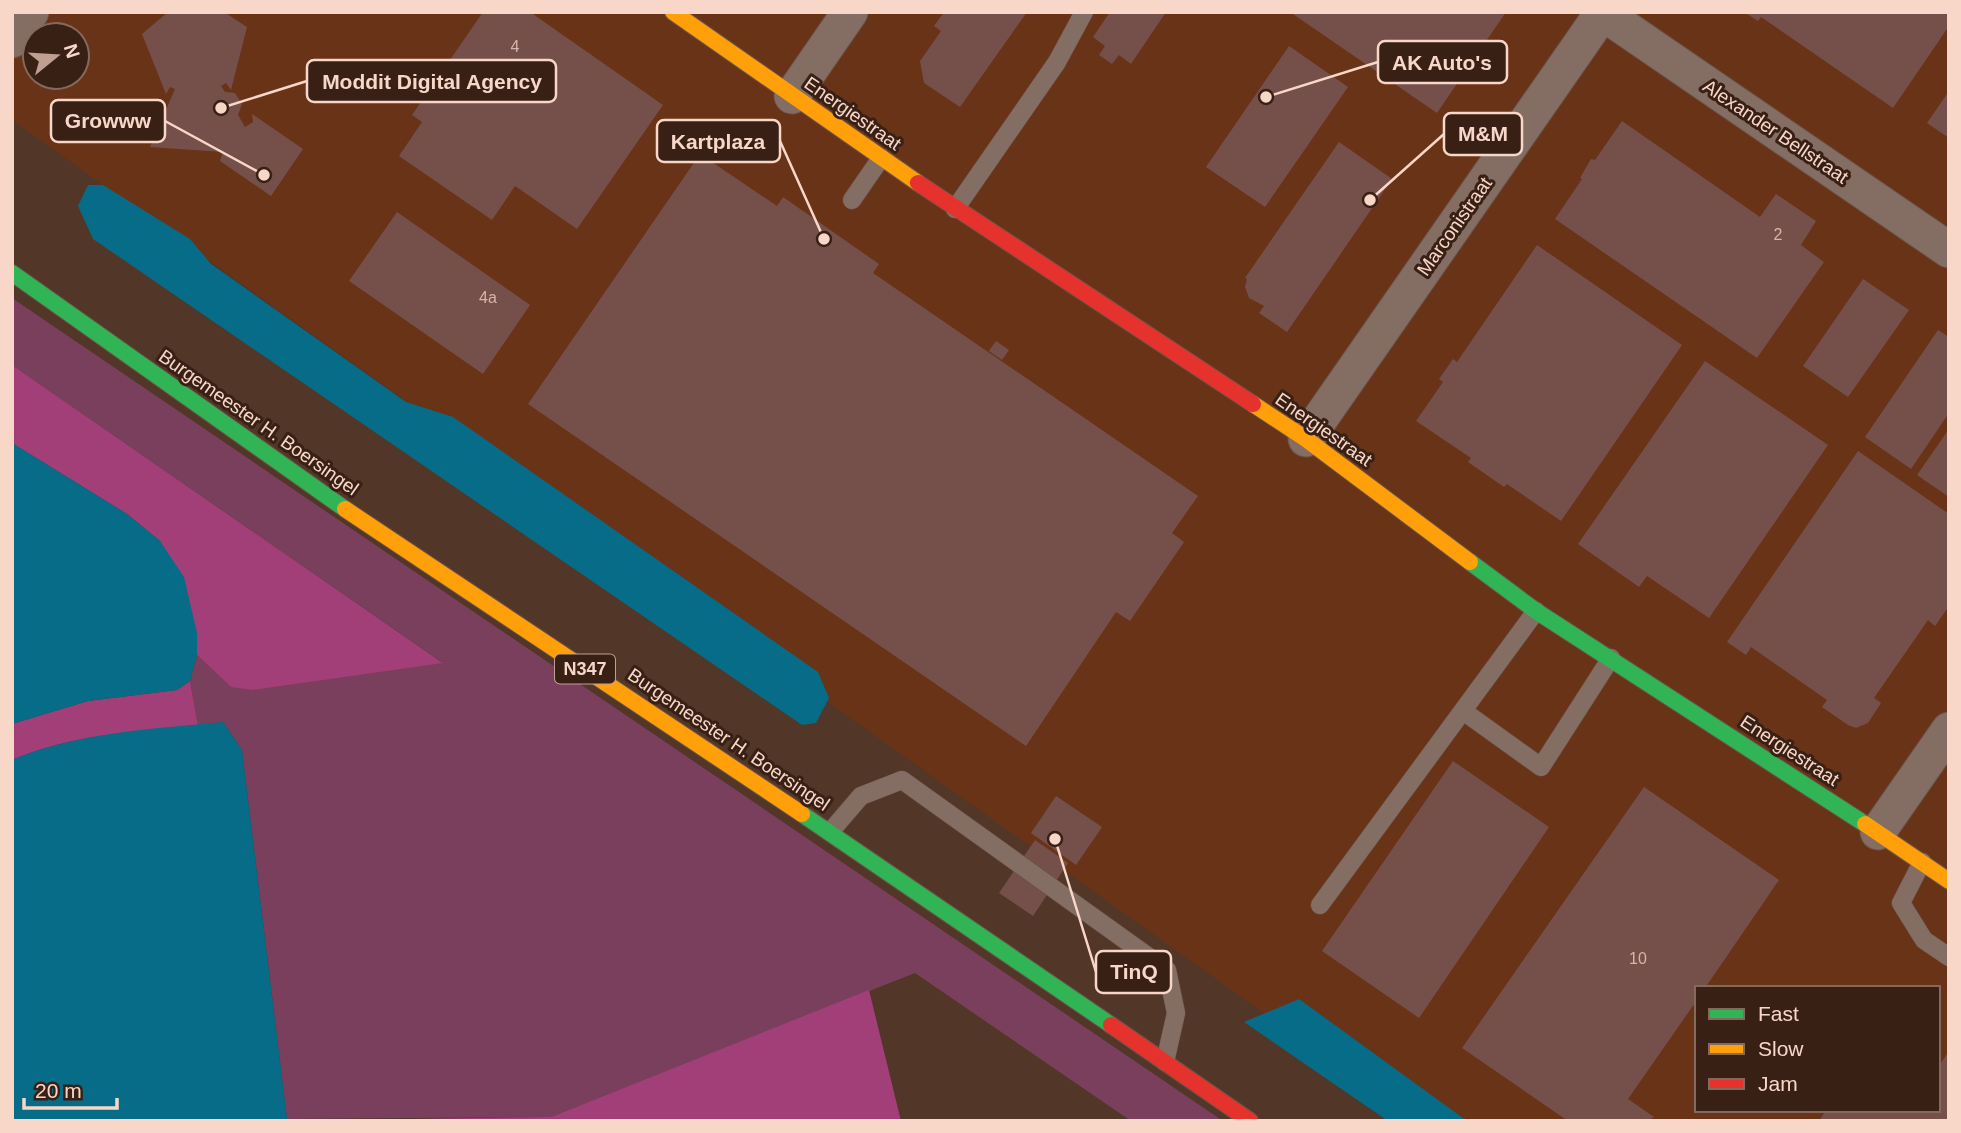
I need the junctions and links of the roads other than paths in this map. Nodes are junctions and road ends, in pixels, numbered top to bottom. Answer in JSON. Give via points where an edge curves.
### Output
{"nodes":[{"id":1,"x":32,"y":12,"type":"edge"},
{"id":2,"x":673,"y":12,"type":"edge"},
{"id":3,"x":850,"y":12,"type":"edge"},
{"id":4,"x":1084,"y":12,"type":"edge"},
{"id":5,"x":1603,"y":12,"type":"edge"},
{"id":6,"x":12,"y":40,"type":"edge"},
{"id":7,"x":792,"y":96,"type":"junction"},
{"id":8,"x":881,"y":158,"type":"junction"},
{"id":9,"x":852,"y":200,"type":"dead end"},
{"id":10,"x":955,"y":209,"type":"junction"},
{"id":11,"x":1949,"y":250,"type":"edge"},
{"id":12,"x":12,"y":272,"type":"edge"},
{"id":13,"x":1306,"y":439,"type":"junction"},
{"id":14,"x":1536,"y":611,"type":"junction"},
{"id":15,"x":1611,"y":658,"type":"junction"},
{"id":16,"x":1463,"y":711,"type":"junction"},
{"id":17,"x":1949,"y":730,"type":"edge"},
{"id":18,"x":830,"y":832,"type":"junction"},
{"id":19,"x":1878,"y":832,"type":"junction"},
{"id":20,"x":1922,"y":862,"type":"junction"},
{"id":21,"x":1949,"y":881,"type":"edge"},
{"id":22,"x":1321,"y":905,"type":"dead end"},
{"id":23,"x":1949,"y":957,"type":"edge"},
{"id":24,"x":1165,"y":1062,"type":"junction"},
{"id":25,"x":1250,"y":1121,"type":"edge"}],
"edges":[{"from":1,"to":6,"type":"street"},
{"from":2,"to":7,"type":"street","name":"Energiestraat"},
{"from":3,"to":7,"type":"street"},
{"from":4,"to":10,"type":"lane","via":[[1057,62]]},
{"from":5,"to":11,"type":"street","name":"Alexander Bellstraat"},
{"from":5,"to":13,"type":"street","name":"Marconistraat"},
{"from":7,"to":8,"type":"street","name":"Energiestraat"},
{"from":8,"to":9,"type":"lane"},
{"from":8,"to":10,"type":"street","name":"Energiestraat"},
{"from":10,"to":13,"type":"street","name":"Energiestraat"},
{"from":12,"to":18,"type":"street","name":"Burgemeester H. Boersingel","number":"N347","via":[[340,506]]},
{"from":13,"to":14,"type":"street","name":"Energiestraat"},
{"from":14,"to":15,"type":"street","name":"Energiestraat"},
{"from":14,"to":16,"type":"lane"},
{"from":15,"to":16,"type":"lane","via":[[1541,767]]},
{"from":15,"to":19,"type":"street","name":"Energiestraat"},
{"from":16,"to":22,"type":"lane"},
{"from":17,"to":19,"type":"street"},
{"from":18,"to":24,"type":"street","name":"Burgemeester H. Boersingel","number":"N347"},
{"from":18,"to":24,"type":"lane","via":[[861,796],[902,780],[1167,971],[1175,1013]]},
{"from":19,"to":20,"type":"street","name":"Energiestraat"},
{"from":20,"to":21,"type":"street","name":"Energiestraat"},
{"from":20,"to":23,"type":"lane","via":[[1901,903],[1924,940]]},
{"from":24,"to":25,"type":"street","name":"Burgemeester H. Boersingel","number":"N347"}]}
